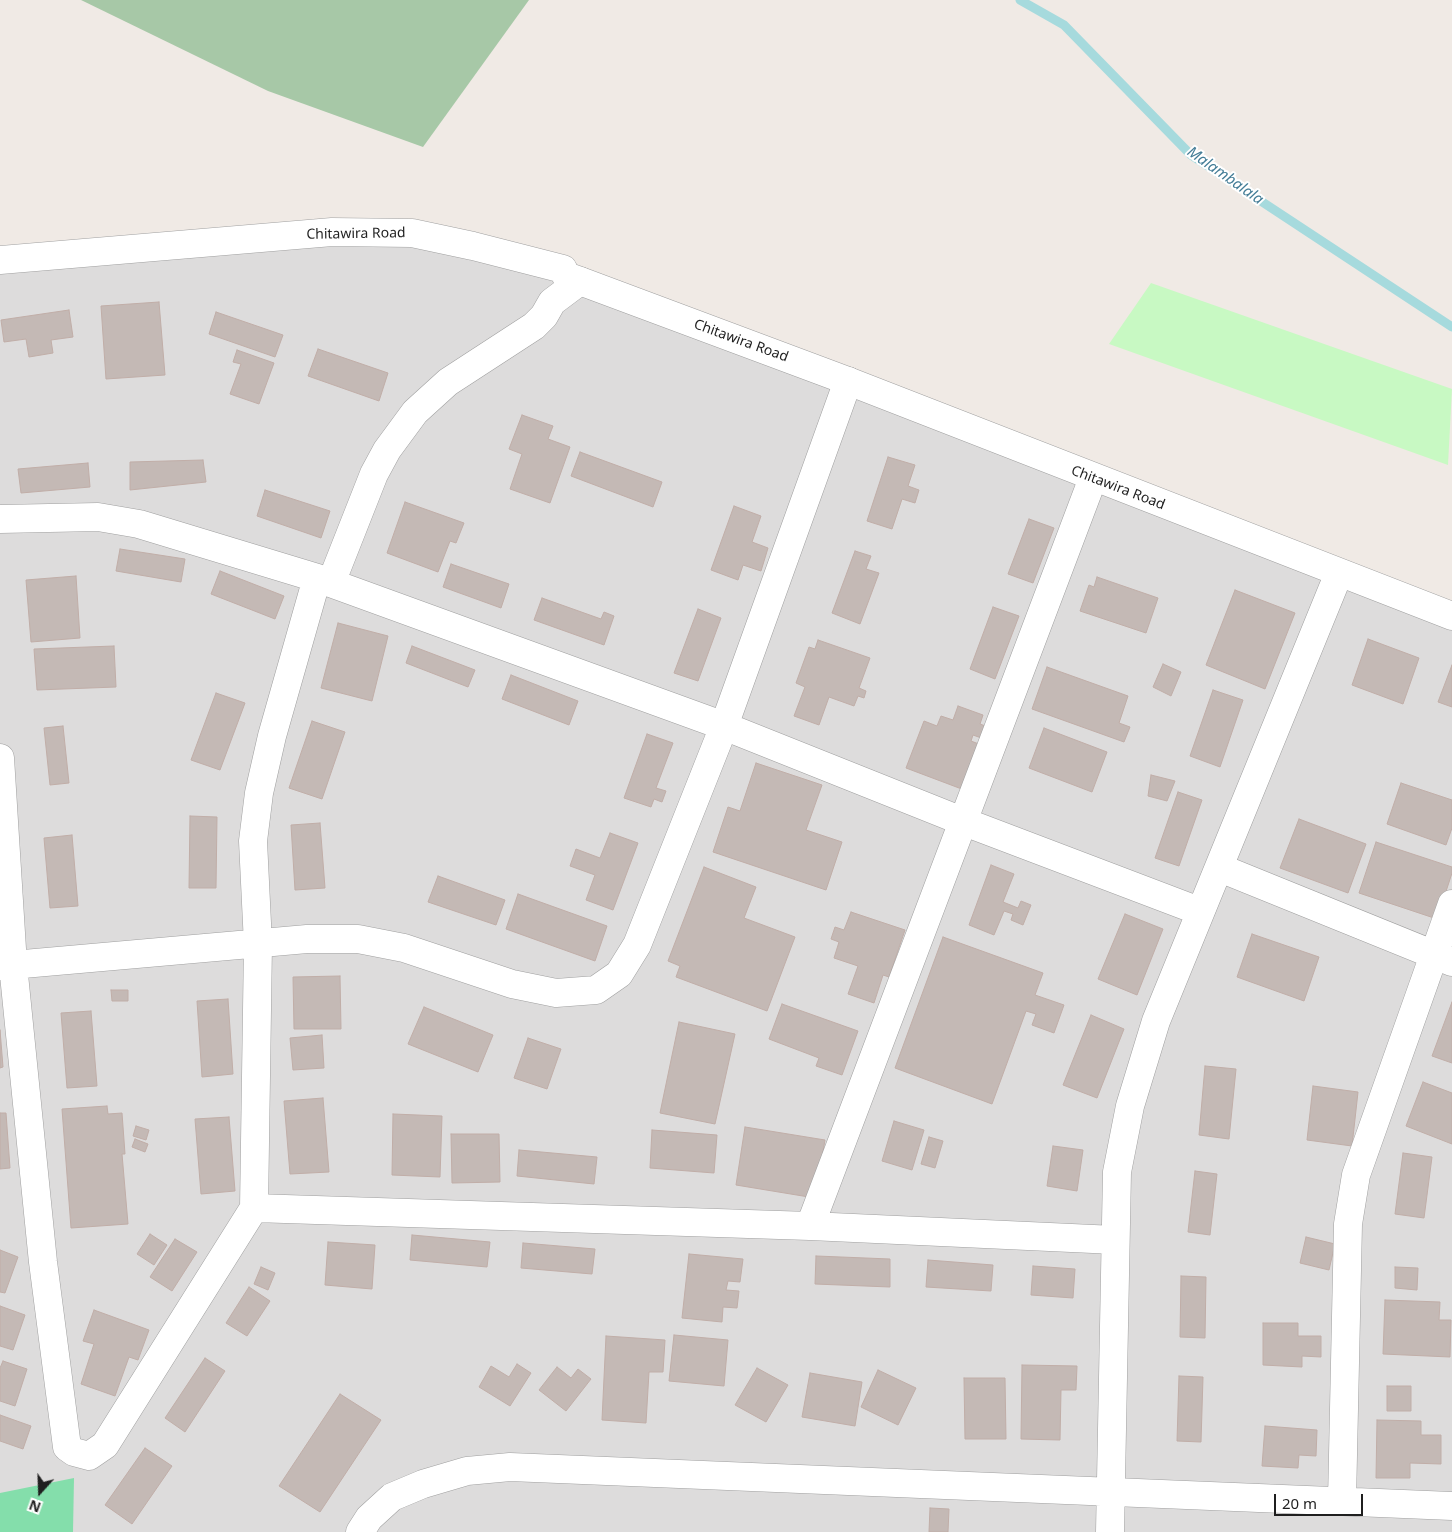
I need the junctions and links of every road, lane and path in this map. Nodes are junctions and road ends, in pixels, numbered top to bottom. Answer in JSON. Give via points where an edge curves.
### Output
{"nodes":[{"id":1,"x":0,"y":260,"type":"edge"},
{"id":2,"x":580,"y":281,"type":"junction"},
{"id":3,"x":848,"y":381,"type":"junction"},
{"id":4,"x":1093,"y":478,"type":"junction"},
{"id":5,"x":0,"y":519,"type":"edge"},
{"id":6,"x":1339,"y":573,"type":"junction"},
{"id":7,"x":324,"y":581,"type":"junction"},
{"id":8,"x":1452,"y":616,"type":"edge"},
{"id":9,"x":724,"y":726,"type":"junction"},
{"id":10,"x":0,"y":758,"type":"edge"},
{"id":11,"x":962,"y":821,"type":"junction"},
{"id":12,"x":1220,"y":868,"type":"junction"},
{"id":13,"x":1452,"y":904,"type":"edge"},
{"id":14,"x":1199,"y":911,"type":"junction"},
{"id":15,"x":258,"y":944,"type":"junction"},
{"id":16,"x":1442,"y":959,"type":"edge"},
{"id":17,"x":6,"y":965,"type":"edge"},
{"id":18,"x":254,"y":1208,"type":"junction"},
{"id":19,"x":810,"y":1226,"type":"junction"},
{"id":20,"x":1116,"y":1240,"type":"junction"},
{"id":21,"x":1110,"y":1494,"type":"junction"},
{"id":22,"x":1342,"y":1501,"type":"junction"},
{"id":23,"x":1452,"y":1506,"type":"edge"},
{"id":24,"x":360,"y":1532,"type":"edge"},
{"id":25,"x":1110,"y":1532,"type":"edge"}],
"edges":[{"from":1,"to":2,"type":"street","name":"Chitawira Road","via":[[376,231],[412,233],[474,246],[563,269],[566,276]]},
{"from":2,"to":3,"type":"street","name":"Chitawira Road"},
{"from":2,"to":7,"type":"street","via":[[552,302],[534,326],[448,382],[415,412],[374,474]]},
{"from":3,"to":4,"type":"street","name":"Chitawira Road"},
{"from":3,"to":9,"type":"street"},
{"from":4,"to":6,"type":"street","name":"Chitawira Road"},
{"from":4,"to":11,"type":"street"},
{"from":5,"to":7,"type":"street","via":[[98,517],[139,524]]},
{"from":6,"to":8,"type":"street","name":"Chitawira Road"},
{"from":6,"to":12,"type":"street"},
{"from":7,"to":9,"type":"street"},
{"from":7,"to":15,"type":"street","via":[[280,708],[259,793],[253,840]]},
{"from":9,"to":11,"type":"street"},
{"from":9,"to":15,"type":"street","via":[[637,944],[619,974],[596,990],[556,993],[521,986],[404,948],[358,940],[307,939]]},
{"from":10,"to":17,"type":"street"},
{"from":11,"to":14,"type":"street"},
{"from":11,"to":19,"type":"street"},
{"from":12,"to":14,"type":"street"},
{"from":12,"to":16,"type":"street"},
{"from":13,"to":16,"type":"street"},
{"from":14,"to":20,"type":"street","via":[[1156,1021],[1130,1106],[1117,1172]]},
{"from":15,"to":17,"type":"street"},
{"from":15,"to":18,"type":"street"},
{"from":16,"to":22,"type":"street","via":[[1356,1175],[1348,1224]]},
{"from":17,"to":18,"type":"street","via":[[67,1447],[89,1456],[105,1445]]},
{"from":18,"to":19,"type":"street"},
{"from":19,"to":20,"type":"street"},
{"from":20,"to":21,"type":"street"},
{"from":21,"to":22,"type":"street"},
{"from":21,"to":24,"type":"street","via":[[510,1467],[467,1471],[408,1490],[392,1497],[369,1518]]},
{"from":21,"to":25,"type":"street"},
{"from":22,"to":23,"type":"street"}]}
